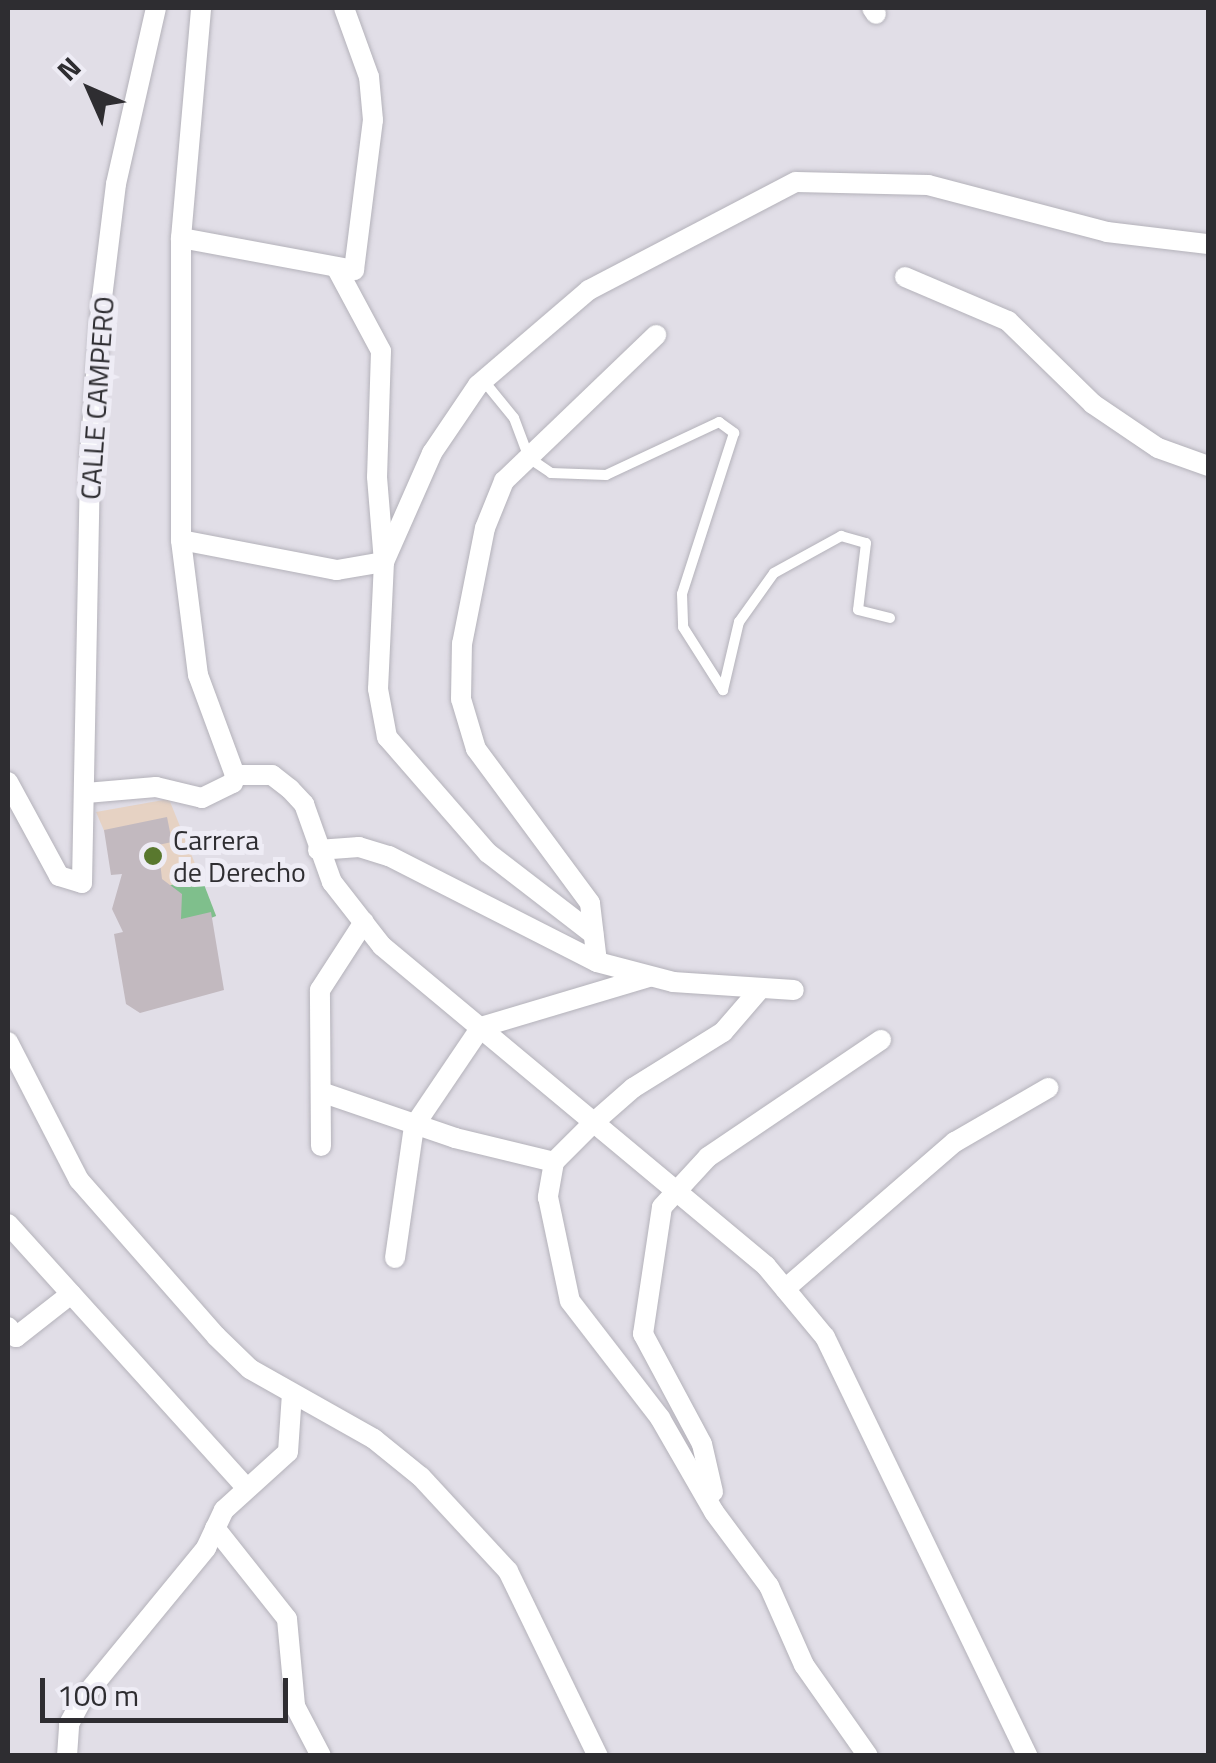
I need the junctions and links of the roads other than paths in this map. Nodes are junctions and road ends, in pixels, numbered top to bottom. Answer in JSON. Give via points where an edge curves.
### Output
{"nodes":[{"id":1,"x":156,"y":8,"type":"edge"},
{"id":2,"x":201,"y":8,"type":"edge"},
{"id":3,"x":344,"y":8,"type":"edge"},
{"id":4,"x":181,"y":238,"type":"junction"},
{"id":5,"x":1208,"y":244,"type":"edge"},
{"id":6,"x":336,"y":267,"type":"junction"},
{"id":7,"x":905,"y":277,"type":"dead end"},
{"id":8,"x":656,"y":335,"type":"dead end"},
{"id":9,"x":484,"y":380,"type":"junction"},
{"id":10,"x":529,"y":458,"type":"junction"},
{"id":11,"x":1208,"y":466,"type":"edge"},
{"id":12,"x":181,"y":540,"type":"junction"},
{"id":13,"x":384,"y":562,"type":"junction"},
{"id":14,"x":890,"y":618,"type":"dead end"},
{"id":15,"x":235,"y":775,"type":"junction"},
{"id":16,"x":8,"y":782,"type":"edge"},
{"id":17,"x":86,"y":793,"type":"junction"},
{"id":18,"x":318,"y":850,"type":"junction"},
{"id":19,"x":364,"y":922,"type":"junction"},
{"id":20,"x":594,"y":934,"type":"junction"},
{"id":21,"x":597,"y":962,"type":"junction"},
{"id":22,"x":652,"y":976,"type":"junction"},
{"id":23,"x":761,"y":988,"type":"junction"},
{"id":24,"x":794,"y":990,"type":"dead end"},
{"id":25,"x":481,"y":1027,"type":"junction"},
{"id":26,"x":882,"y":1040,"type":"dead end"},
{"id":27,"x":8,"y":1042,"type":"edge"},
{"id":28,"x":1048,"y":1088,"type":"dead end"},
{"id":29,"x":321,"y":1092,"type":"junction"},
{"id":30,"x":592,"y":1124,"type":"junction"},
{"id":31,"x":414,"y":1126,"type":"junction"},
{"id":32,"x":321,"y":1146,"type":"dead end"},
{"id":33,"x":554,"y":1162,"type":"junction"},
{"id":34,"x":673,"y":1194,"type":"junction"},
{"id":35,"x":8,"y":1224,"type":"edge"},
{"id":36,"x":396,"y":1258,"type":"dead end"},
{"id":37,"x":784,"y":1288,"type":"junction"},
{"id":38,"x":71,"y":1294,"type":"junction"},
{"id":39,"x":8,"y":1327,"type":"edge"},
{"id":40,"x":292,"y":1393,"type":"junction"},
{"id":41,"x":246,"y":1487,"type":"junction"},
{"id":42,"x":720,"y":1518,"type":"junction"},
{"id":43,"x":215,"y":1528,"type":"junction"},
{"id":44,"x":67,"y":1756,"type":"edge"},
{"id":45,"x":322,"y":1756,"type":"edge"},
{"id":46,"x":598,"y":1756,"type":"edge"},
{"id":47,"x":868,"y":1756,"type":"edge"},
{"id":48,"x":1028,"y":1756,"type":"edge"}],
"edges":[{"from":1,"to":17,"type":"street","name":"CALLE CAMPERO","via":[[116,184],[102,298],[90,456]]},
{"from":2,"to":4,"type":"street"},
{"from":3,"to":6,"type":"street","via":[[369,76],[372,120],[354,270]]},
{"from":4,"to":6,"type":"street"},
{"from":4,"to":12,"type":"street"},
{"from":5,"to":9,"type":"street","via":[[1106,232],[928,185],[796,182],[588,290]]},
{"from":6,"to":13,"type":"street","via":[[380,351]]},
{"from":7,"to":11,"type":"street","via":[[1008,321],[1094,404],[1158,448]]},
{"from":8,"to":10,"type":"street"},
{"from":9,"to":10,"type":"lane","via":[[514,418]]},
{"from":9,"to":13,"type":"street","via":[[432,453]]},
{"from":10,"to":14,"type":"lane","via":[[551,473],[606,476],[728,424],[732,444],[682,594],[684,626],[723,690],[739,622],[774,572],[841,536],[866,543],[858,610]]},
{"from":10,"to":20,"type":"street","via":[[504,481],[486,528],[462,644],[461,699],[476,749],[590,903]]},
{"from":12,"to":13,"type":"street","via":[[337,570]]},
{"from":12,"to":15,"type":"street","via":[[198,675]]},
{"from":13,"to":20,"type":"street","via":[[378,689],[388,736],[488,852]]},
{"from":15,"to":17,"type":"street","via":[[233,784],[202,798],[156,787]]},
{"from":15,"to":18,"type":"street","via":[[272,774],[290,789],[304,804]]},
{"from":16,"to":17,"type":"street","name":"CALLE CAMPERO","via":[[41,847],[71,883],[82,883]]},
{"from":18,"to":19,"type":"street","via":[[332,882]]},
{"from":18,"to":21,"type":"street","via":[[359,847],[389,856]]},
{"from":19,"to":25,"type":"street","via":[[382,946]]},
{"from":19,"to":29,"type":"street","via":[[320,990]]},
{"from":20,"to":21,"type":"street"},
{"from":21,"to":22,"type":"street"},
{"from":22,"to":23,"type":"street"},
{"from":22,"to":25,"type":"street"},
{"from":23,"to":24,"type":"street"},
{"from":23,"to":30,"type":"street","via":[[723,1032],[633,1088]]},
{"from":25,"to":30,"type":"street"},
{"from":25,"to":31,"type":"street"},
{"from":26,"to":34,"type":"street","via":[[708,1157]]},
{"from":27,"to":40,"type":"street","via":[[79,1180],[216,1336],[250,1369]]},
{"from":28,"to":37,"type":"street","via":[[955,1142]]},
{"from":29,"to":31,"type":"street"},
{"from":29,"to":32,"type":"street"},
{"from":30,"to":33,"type":"street"},
{"from":30,"to":34,"type":"street"},
{"from":31,"to":33,"type":"street"},
{"from":31,"to":36,"type":"street"},
{"from":33,"to":42,"type":"street","via":[[548,1197],[570,1301],[660,1418]]},
{"from":34,"to":37,"type":"street","via":[[766,1266]]},
{"from":34,"to":42,"type":"street","via":[[658,1218],[644,1334],[702,1444]]},
{"from":35,"to":38,"type":"street"},
{"from":37,"to":48,"type":"street","via":[[825,1337]]},
{"from":38,"to":39,"type":"street","via":[[16,1337]]},
{"from":38,"to":41,"type":"street"},
{"from":40,"to":41,"type":"street","via":[[288,1452]]},
{"from":40,"to":46,"type":"street","via":[[374,1439],[421,1477],[508,1571]]},
{"from":41,"to":43,"type":"street"},
{"from":42,"to":47,"type":"street","via":[[769,1586],[804,1665]]},
{"from":43,"to":44,"type":"street","via":[[206,1548],[73,1712]]},
{"from":43,"to":45,"type":"street","via":[[287,1619],[295,1706]]}]}
